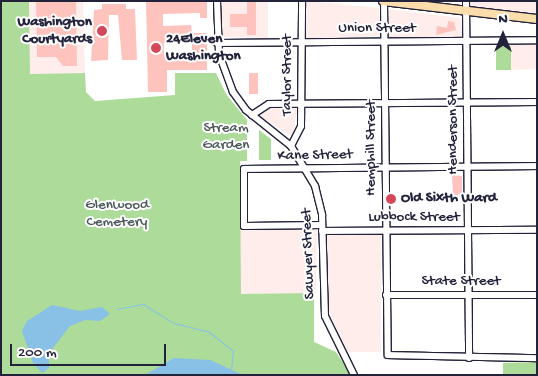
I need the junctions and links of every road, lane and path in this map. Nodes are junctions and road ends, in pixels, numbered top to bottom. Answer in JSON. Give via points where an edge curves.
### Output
{"nodes":[{"id":1,"x":217,"y":1,"type":"edge"},
{"id":2,"x":302,"y":1,"type":"edge"},
{"id":3,"x":384,"y":1,"type":"edge"},
{"id":4,"x":466,"y":6,"type":"edge"},
{"id":5,"x":537,"y":19,"type":"edge"},
{"id":6,"x":537,"y":40,"type":"edge"},
{"id":7,"x":466,"y":41,"type":"junction"},
{"id":8,"x":299,"y":42,"type":"junction"},
{"id":9,"x":384,"y":42,"type":"junction"},
{"id":10,"x":217,"y":43,"type":"junction"},
{"id":11,"x":537,"y":102,"type":"edge"},
{"id":12,"x":467,"y":103,"type":"junction"},
{"id":13,"x":301,"y":104,"type":"junction"},
{"id":14,"x":385,"y":104,"type":"junction"},
{"id":15,"x":252,"y":115,"type":"junction"},
{"id":16,"x":291,"y":146,"type":"junction"},
{"id":17,"x":467,"y":166,"type":"junction"},
{"id":18,"x":537,"y":166,"type":"edge"},
{"id":19,"x":308,"y":168,"type":"junction"},
{"id":20,"x":385,"y":168,"type":"junction"},
{"id":21,"x":244,"y":226,"type":"joint"},
{"id":22,"x":322,"y":228,"type":"junction"},
{"id":23,"x":468,"y":230,"type":"junction"},
{"id":24,"x":537,"y":230,"type":"edge"},
{"id":25,"x":385,"y":231,"type":"junction"},
{"id":26,"x":537,"y":294,"type":"edge"},
{"id":27,"x":468,"y":295,"type":"junction"},
{"id":28,"x":386,"y":296,"type":"junction"},
{"id":29,"x":345,"y":356,"type":"junction"},
{"id":30,"x":469,"y":358,"type":"junction"},
{"id":31,"x":537,"y":358,"type":"edge"},
{"id":32,"x":354,"y":375,"type":"edge"},
{"id":33,"x":358,"y":375,"type":"edge"}],
"edges":[{"from":1,"to":10,"type":"street","name":"Sawyer Street"},
{"from":2,"to":8,"type":"street","name":"Taylor Street"},
{"from":3,"to":4,"type":"main road"},
{"from":3,"to":9,"type":"street","name":"Hemphill Street"},
{"from":4,"to":5,"type":"main road"},
{"from":4,"to":7,"type":"street","name":"Henderson Street"},
{"from":6,"to":7,"type":"street","name":"Union Street"},
{"from":7,"to":9,"type":"street","name":"Union Street"},
{"from":7,"to":12,"type":"street","name":"Henderson Street"},
{"from":8,"to":9,"type":"street","name":"Union Street"},
{"from":8,"to":10,"type":"street","name":"Union Street"},
{"from":8,"to":13,"type":"street","name":"Taylor Street"},
{"from":9,"to":14,"type":"street","name":"Hemphill Street"},
{"from":10,"to":15,"type":"street","name":"Sawyer Street","via":[[228,83]]},
{"from":11,"to":12,"type":"street"},
{"from":12,"to":14,"type":"street"},
{"from":12,"to":17,"type":"street","name":"Henderson Street"},
{"from":13,"to":14,"type":"street"},
{"from":13,"to":15,"type":"street","via":[[264,104]]},
{"from":13,"to":16,"type":"street","name":"Taylor Street","via":[[300,132]]},
{"from":14,"to":20,"type":"street","name":"Hemphill Street"},
{"from":15,"to":16,"type":"street","name":"Sawyer Street"},
{"from":16,"to":19,"type":"street","name":"Sawyer Street"},
{"from":17,"to":18,"type":"street","name":"Kane Street"},
{"from":17,"to":20,"type":"street","name":"Kane Street"},
{"from":17,"to":23,"type":"street","name":"Henderson Street"},
{"from":19,"to":20,"type":"street","name":"Kane Street"},
{"from":19,"to":21,"type":"street","name":"Kane Street","via":[[244,169]]},
{"from":19,"to":22,"type":"street","name":"Sawyer Street","via":[[320,201]]},
{"from":20,"to":25,"type":"street","name":"Hemphill Street"},
{"from":21,"to":22,"type":"street","name":"Lubbock Street"},
{"from":22,"to":25,"type":"street","name":"Lubbock Street"},
{"from":22,"to":29,"type":"street","name":"Sawyer Street","via":[[325,316]]},
{"from":23,"to":24,"type":"street","name":"Lubbock Street"},
{"from":23,"to":25,"type":"street","name":"Lubbock Street"},
{"from":23,"to":27,"type":"street","name":"Henderson Street"},
{"from":25,"to":28,"type":"street","name":"Hemphill Street"},
{"from":26,"to":27,"type":"street","name":"State Street"},
{"from":27,"to":28,"type":"street","name":"State Street"},
{"from":27,"to":30,"type":"street","name":"Henderson Street"},
{"from":28,"to":30,"type":"street","name":"Hemphill Street","via":[[388,355]]},
{"from":29,"to":32,"type":"street","name":"Sawyer Street"},
{"from":29,"to":33,"type":"street","name":"Sawyer Street"},
{"from":30,"to":31,"type":"street"}]}
